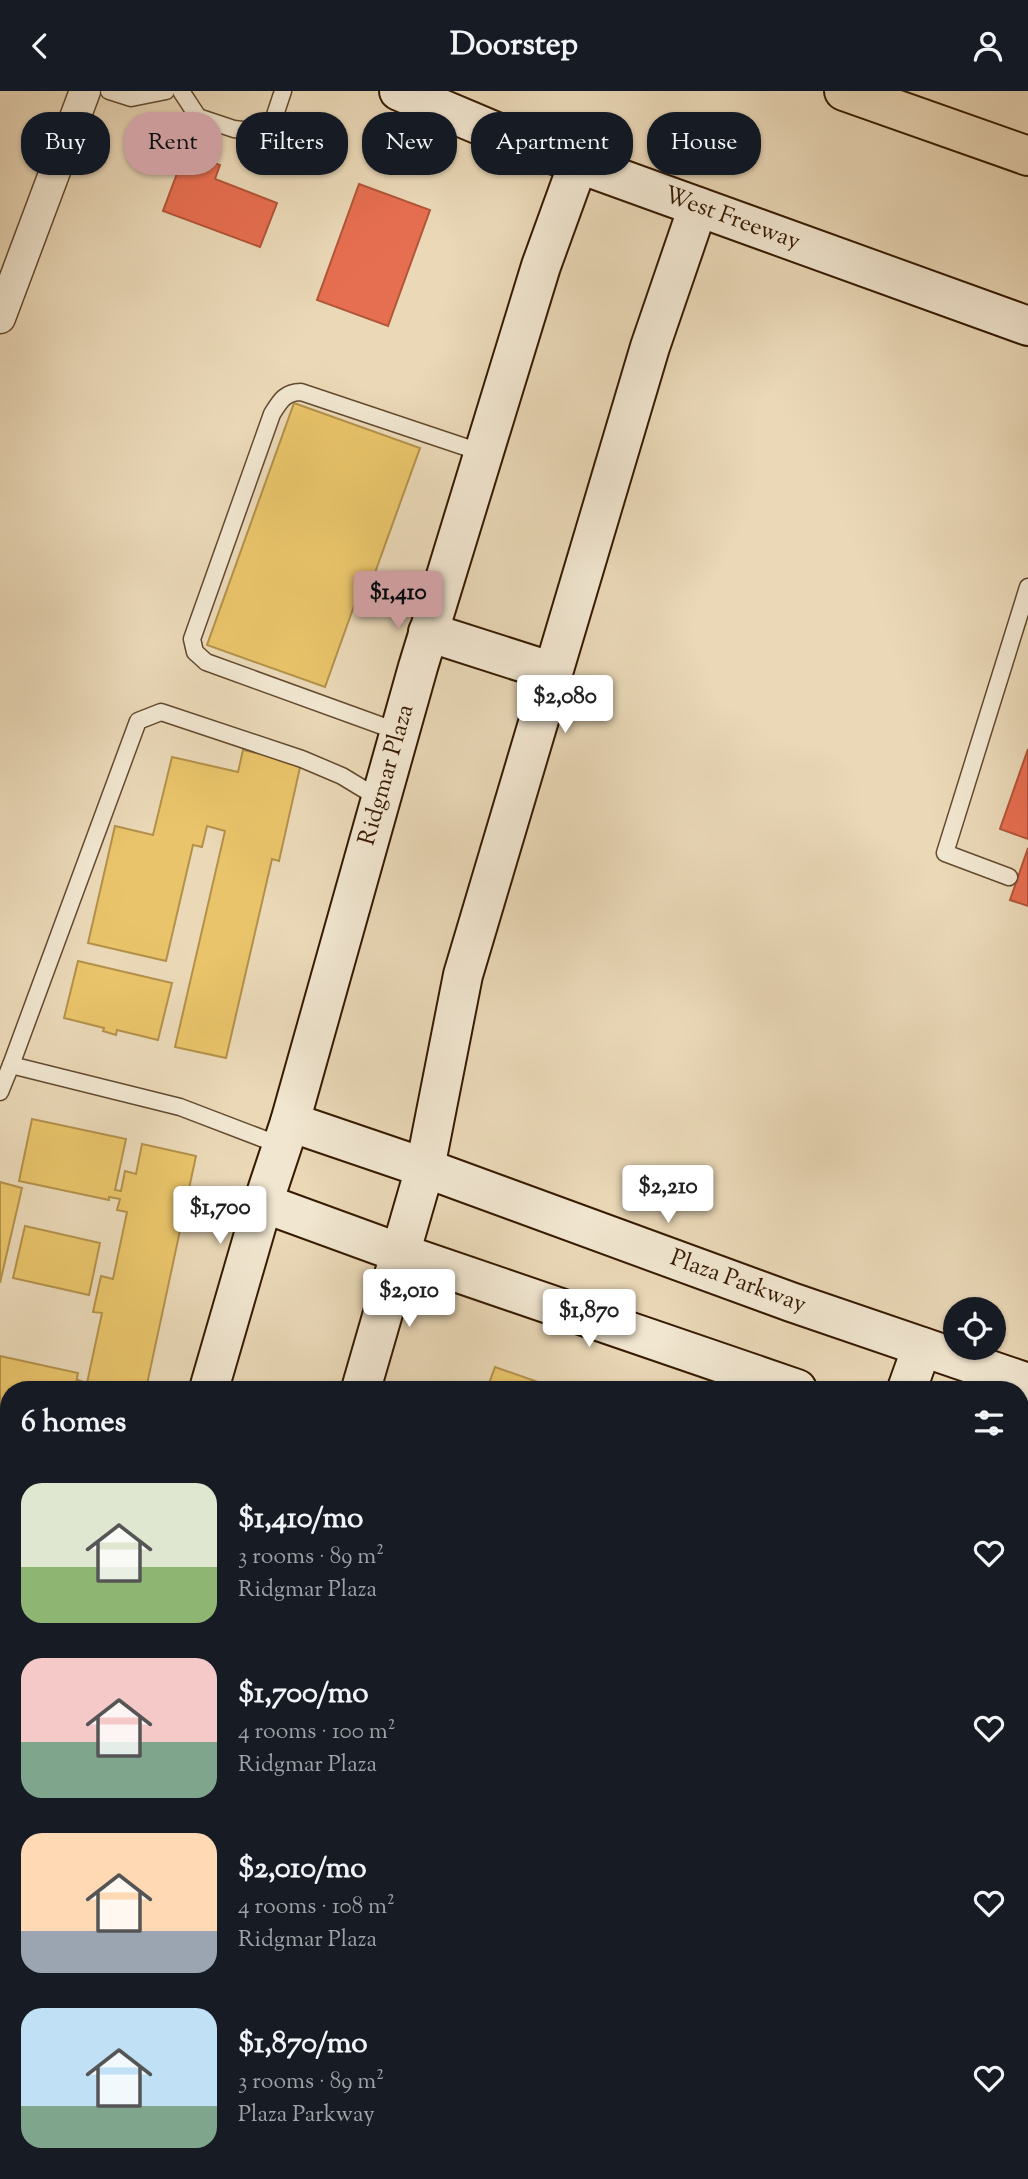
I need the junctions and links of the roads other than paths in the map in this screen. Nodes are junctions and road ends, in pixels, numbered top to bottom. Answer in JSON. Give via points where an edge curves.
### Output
{"nodes":[{"id":1,"x":85,"y":91,"type":"edge"},
{"id":2,"x":109,"y":91,"type":"edge"},
{"id":3,"x":166,"y":91,"type":"edge"},
{"id":4,"x":181,"y":91,"type":"edge"},
{"id":5,"x":284,"y":91,"type":"edge"},
{"id":6,"x":399,"y":91,"type":"edge"},
{"id":7,"x":844,"y":91,"type":"edge"},
{"id":8,"x":471,"y":121,"type":"edge"},
{"id":9,"x":1028,"y":156,"type":"edge"},
{"id":10,"x":574,"y":175,"type":"edge"},
{"id":11,"x":609,"y":175,"type":"edge"},
{"id":12,"x":698,"y":207,"type":"junction"},
{"id":13,"x":0,"y":318,"type":"edge"},
{"id":14,"x":1028,"y":326,"type":"edge"},
{"id":15,"x":483,"y":453,"type":"junction"},
{"id":16,"x":1028,"y":587,"type":"edge"},
{"id":17,"x":428,"y":632,"type":"junction"},
{"id":18,"x":553,"y":672,"type":"junction"},
{"id":19,"x":399,"y":732,"type":"junction"},
{"id":20,"x":380,"y":800,"type":"junction"},
{"id":21,"x":1009,"y":877,"type":"dead end"},
{"id":22,"x":11,"y":1065,"type":"junction"},
{"id":23,"x":0,"y":1092,"type":"edge"},
{"id":24,"x":286,"y":1134,"type":"junction"},
{"id":25,"x":425,"y":1168,"type":"junction"},
{"id":26,"x":263,"y":1203,"type":"junction"},
{"id":27,"x":400,"y":1253,"type":"junction"},
{"id":28,"x":922,"y":1347,"type":"junction"},
{"id":29,"x":211,"y":1381,"type":"edge"},
{"id":30,"x":363,"y":1381,"type":"edge"},
{"id":31,"x":774,"y":1381,"type":"edge"},
{"id":32,"x":910,"y":1381,"type":"edge"},
{"id":33,"x":1022,"y":1381,"type":"edge"}],
"edges":[{"from":1,"to":13,"type":"street"},
{"from":2,"to":3,"type":"lane","via":[[131,98]]},
{"from":4,"to":5,"type":"lane","via":[[198,117],[234,129],[269,133]]},
{"from":6,"to":8,"type":"street","name":"West Freeway"},
{"from":7,"to":9,"type":"highway"},
{"from":10,"to":15,"type":"street","name":"Ridgmar Plaza"},
{"from":11,"to":12,"type":"street","name":"West Freeway"},
{"from":12,"to":14,"type":"street","name":"West Freeway"},
{"from":12,"to":18,"type":"street","via":[[650,347]]},
{"from":15,"to":17,"type":"street","name":"Ridgmar Plaza"},
{"from":15,"to":19,"type":"lane","via":[[291,392],[272,414],[191,639],[205,662]]},
{"from":16,"to":21,"type":"lane","via":[[945,853]]},
{"from":17,"to":18,"type":"street"},
{"from":17,"to":19,"type":"street","name":"Ridgmar Plaza"},
{"from":18,"to":25,"type":"street","via":[[463,975]]},
{"from":19,"to":20,"type":"street","name":"Ridgmar Plaza"},
{"from":20,"to":22,"type":"lane","via":[[342,776],[302,759],[162,712],[138,721]]},
{"from":20,"to":24,"type":"street","name":"Ridgmar Plaza"},
{"from":22,"to":23,"type":"lane"},
{"from":22,"to":24,"type":"lane"},
{"from":24,"to":25,"type":"street","name":"Plaza Parkway"},
{"from":24,"to":26,"type":"street","name":"Ridgmar Plaza"},
{"from":25,"to":27,"type":"street"},
{"from":25,"to":28,"type":"street","name":"Plaza Parkway"},
{"from":26,"to":27,"type":"street"},
{"from":26,"to":29,"type":"street","name":"Ridgmar Plaza"},
{"from":27,"to":30,"type":"street"},
{"from":27,"to":31,"type":"street"},
{"from":28,"to":32,"type":"street"},
{"from":28,"to":33,"type":"street","name":"Plaza Parkway"}]}
